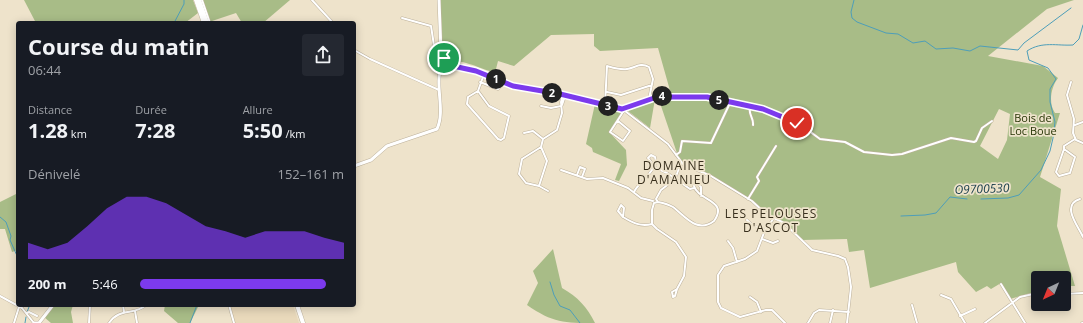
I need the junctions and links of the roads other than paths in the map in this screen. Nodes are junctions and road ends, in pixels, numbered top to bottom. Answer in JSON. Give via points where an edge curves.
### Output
{"nodes":[{"id":1,"x":196,"y":0,"type":"edge"},
{"id":2,"x":200,"y":0,"type":"edge"},
{"id":3,"x":312,"y":0,"type":"edge"},
{"id":4,"x":439,"y":0,"type":"edge"},
{"id":5,"x":402,"y":18,"type":"dead end"},
{"id":6,"x":203,"y":21,"type":"edge"},
{"id":7,"x":207,"y":21,"type":"edge"},
{"id":8,"x":331,"y":21,"type":"edge"},
{"id":9,"x":356,"y":51,"type":"edge"},
{"id":10,"x":442,"y":54,"type":"junction"},
{"id":11,"x":444,"y":61,"type":"junction"},
{"id":12,"x":484,"y":74,"type":"junction"},
{"id":13,"x":480,"y":82,"type":"junction"},
{"id":14,"x":1071,"y":82,"type":"dead end"},
{"id":15,"x":503,"y":83,"type":"junction"},
{"id":16,"x":652,"y":86,"type":"junction"},
{"id":17,"x":439,"y":90,"type":"junction"},
{"id":18,"x":478,"y":91,"type":"junction"},
{"id":19,"x":606,"y":92,"type":"junction"},
{"id":20,"x":564,"y":95,"type":"junction"},
{"id":21,"x":649,"y":100,"type":"junction"},
{"id":22,"x":730,"y":103,"type":"junction"},
{"id":23,"x":541,"y":106,"type":"dead end"},
{"id":24,"x":561,"y":106,"type":"junction"},
{"id":25,"x":605,"y":106,"type":"junction"},
{"id":26,"x":750,"y":107,"type":"junction"},
{"id":27,"x":624,"y":110,"type":"junction"},
{"id":28,"x":618,"y":121,"type":"junction"},
{"id":29,"x":992,"y":121,"type":"dead end"},
{"id":30,"x":1083,"y":122,"type":"edge"},
{"id":31,"x":753,"y":125,"type":"dead end"},
{"id":32,"x":1074,"y":125,"type":"junction"},
{"id":33,"x":524,"y":133,"type":"dead end"},
{"id":34,"x":543,"y":139,"type":"junction"},
{"id":35,"x":1075,"y":139,"type":"junction"},
{"id":36,"x":1083,"y":143,"type":"edge"},
{"id":37,"x":541,"y":147,"type":"junction"},
{"id":38,"x":775,"y":147,"type":"dead end"},
{"id":39,"x":1064,"y":149,"type":"junction"},
{"id":40,"x":676,"y":155,"type":"junction"},
{"id":41,"x":681,"y":163,"type":"junction"},
{"id":42,"x":356,"y":165,"type":"edge"},
{"id":43,"x":654,"y":167,"type":"junction"},
{"id":44,"x":561,"y":170,"type":"dead end"},
{"id":45,"x":576,"y":175,"type":"junction"},
{"id":46,"x":582,"y":177,"type":"junction"},
{"id":47,"x":675,"y":179,"type":"junction"},
{"id":48,"x":539,"y":186,"type":"junction"},
{"id":49,"x":694,"y":188,"type":"junction"},
{"id":50,"x":548,"y":191,"type":"dead end"},
{"id":51,"x":634,"y":192,"type":"junction"},
{"id":52,"x":701,"y":196,"type":"junction"},
{"id":53,"x":656,"y":199,"type":"junction"},
{"id":54,"x":748,"y":199,"type":"junction"},
{"id":55,"x":1080,"y":199,"type":"dead end"},
{"id":56,"x":654,"y":202,"type":"junction"},
{"id":57,"x":658,"y":202,"type":"junction"},
{"id":58,"x":623,"y":217,"type":"junction"},
{"id":59,"x":774,"y":218,"type":"junction"},
{"id":60,"x":747,"y":220,"type":"dead end"},
{"id":61,"x":652,"y":224,"type":"junction"},
{"id":62,"x":765,"y":230,"type":"junction"},
{"id":63,"x":1083,"y":237,"type":"edge"},
{"id":64,"x":762,"y":239,"type":"junction"},
{"id":65,"x":728,"y":241,"type":"dead end"},
{"id":66,"x":778,"y":241,"type":"dead end"},
{"id":67,"x":737,"y":262,"type":"junction"},
{"id":68,"x":1002,"y":284,"type":"dead end"},
{"id":69,"x":677,"y":289,"type":"dead end"},
{"id":70,"x":1083,"y":293,"type":"edge"},
{"id":71,"x":1031,"y":294,"type":"edge"},
{"id":72,"x":1071,"y":294,"type":"edge"},
{"id":73,"x":941,"y":295,"type":"dead end"},
{"id":74,"x":0,"y":296,"type":"edge"},
{"id":75,"x":750,"y":297,"type":"dead end"},
{"id":76,"x":1012,"y":302,"type":"junction"},
{"id":77,"x":912,"y":304,"type":"dead end"},
{"id":78,"x":16,"y":305,"type":"edge"},
{"id":79,"x":20,"y":307,"type":"joint"},
{"id":80,"x":51,"y":307,"type":"edge"},
{"id":81,"x":90,"y":307,"type":"edge"},
{"id":82,"x":123,"y":307,"type":"edge"},
{"id":83,"x":142,"y":307,"type":"edge"},
{"id":84,"x":230,"y":307,"type":"edge"},
{"id":85,"x":299,"y":307,"type":"edge"},
{"id":86,"x":975,"y":309,"type":"dead end"},
{"id":87,"x":833,"y":310,"type":"junction"},
{"id":88,"x":135,"y":311,"type":"junction"},
{"id":89,"x":124,"y":312,"type":"junction"},
{"id":90,"x":760,"y":312,"type":"junction"},
{"id":91,"x":849,"y":312,"type":"junction"},
{"id":92,"x":27,"y":313,"type":"junction"},
{"id":93,"x":38,"y":316,"type":"dead end"},
{"id":94,"x":960,"y":316,"type":"junction"},
{"id":95,"x":14,"y":323,"type":"edge"},
{"id":96,"x":34,"y":323,"type":"edge"},
{"id":97,"x":39,"y":323,"type":"edge"},
{"id":98,"x":89,"y":323,"type":"edge"},
{"id":99,"x":109,"y":323,"type":"edge"},
{"id":100,"x":137,"y":323,"type":"edge"},
{"id":101,"x":234,"y":323,"type":"edge"},
{"id":102,"x":304,"y":323,"type":"edge"},
{"id":103,"x":785,"y":323,"type":"edge"},
{"id":104,"x":808,"y":323,"type":"edge"},
{"id":105,"x":830,"y":323,"type":"edge"},
{"id":106,"x":847,"y":323,"type":"edge"},
{"id":107,"x":917,"y":323,"type":"edge"},
{"id":108,"x":964,"y":323,"type":"edge"},
{"id":109,"x":985,"y":323,"type":"edge"},
{"id":110,"x":1025,"y":323,"type":"edge"}],
"edges":[{"from":1,"to":6,"type":"main road"},
{"from":2,"to":7,"type":"main road"},
{"from":3,"to":8,"type":"street"},
{"from":4,"to":10,"type":"street"},
{"from":5,"to":10,"type":"street","via":[[431,26],[435,52]]},
{"from":9,"to":17,"type":"street"},
{"from":10,"to":11,"type":"street"},
{"from":11,"to":12,"type":"street"},
{"from":11,"to":17,"type":"street","via":[[441,66]]},
{"from":12,"to":13,"type":"street"},
{"from":12,"to":15,"type":"street"},
{"from":13,"to":15,"type":"street","via":[[498,90]]},
{"from":13,"to":18,"type":"street"},
{"from":14,"to":32,"type":"street","via":[[1067,95]]},
{"from":15,"to":20,"type":"street"},
{"from":16,"to":19,"type":"street","via":[[621,95]]},
{"from":16,"to":19,"type":"street","via":[[654,79],[651,70],[645,64],[624,69],[607,66]]},
{"from":16,"to":21,"type":"street"},
{"from":17,"to":42,"type":"street","via":[[441,118],[437,129],[387,146],[370,160]]},
{"from":18,"to":18,"type":"street","via":[[468,97],[467,104],[498,139],[502,140],[509,117],[489,106]]},
{"from":19,"to":25,"type":"street"},
{"from":20,"to":24,"type":"street"},
{"from":20,"to":25,"type":"street"},
{"from":21,"to":22,"type":"street","via":[[665,96],[707,97]]},
{"from":21,"to":27,"type":"street"},
{"from":22,"to":26,"type":"street"},
{"from":22,"to":40,"type":"street","via":[[711,143],[682,141],[680,152]]},
{"from":23,"to":24,"type":"street"},
{"from":24,"to":34,"type":"street","via":[[562,113],[556,130]]},
{"from":25,"to":27,"type":"street"},
{"from":26,"to":29,"type":"street","via":[[773,112],[801,125],[820,139],[845,142],[864,152],[892,155],[951,138],[974,142],[982,128]]},
{"from":26,"to":31,"type":"street"},
{"from":27,"to":28,"type":"street"},
{"from":27,"to":40,"type":"street","via":[[668,144]]},
{"from":28,"to":28,"type":"street","via":[[610,132],[623,141],[630,131]]},
{"from":30,"to":32,"type":"street"},
{"from":32,"to":35,"type":"street"},
{"from":33,"to":34,"type":"street","via":[[533,131]]},
{"from":34,"to":37,"type":"street"},
{"from":35,"to":36,"type":"street"},
{"from":35,"to":39,"type":"street","via":[[1064,146]]},
{"from":37,"to":48,"type":"street","via":[[547,161]]},
{"from":37,"to":48,"type":"street","via":[[523,157],[518,172],[526,184]]},
{"from":38,"to":54,"type":"street","via":[[757,176],[759,182]]},
{"from":39,"to":39,"type":"street","via":[[1075,156],[1075,159],[1069,174],[1059,176],[1056,172]]},
{"from":40,"to":41,"type":"street"},
{"from":41,"to":47,"type":"street"},
{"from":41,"to":54,"type":"street","via":[[711,176]]},
{"from":43,"to":43,"type":"street","via":[[656,160],[654,155],[650,154],[648,158]]},
{"from":43,"to":47,"type":"street"},
{"from":43,"to":51,"type":"street"},
{"from":44,"to":45,"type":"street"},
{"from":45,"to":46,"type":"street"},
{"from":45,"to":46,"type":"street","via":[[580,167],[585,169]]},
{"from":46,"to":51,"type":"street","via":[[603,178]]},
{"from":47,"to":49,"type":"street","via":[[690,190]]},
{"from":47,"to":53,"type":"street","via":[[660,190]]},
{"from":48,"to":50,"type":"street"},
{"from":49,"to":52,"type":"street"},
{"from":49,"to":52,"type":"street","via":[[695,184],[700,185]]},
{"from":51,"to":56,"type":"street","via":[[641,198]]},
{"from":52,"to":57,"type":"street","via":[[715,204],[718,213],[714,221],[704,226],[690,222],[672,207]]},
{"from":53,"to":56,"type":"street"},
{"from":53,"to":57,"type":"street"},
{"from":54,"to":59,"type":"street"},
{"from":55,"to":63,"type":"street","via":[[1073,204],[1071,215]]},
{"from":56,"to":57,"type":"street"},
{"from":56,"to":61,"type":"street"},
{"from":58,"to":58,"type":"street","via":[[624,208],[621,205],[618,211]]},
{"from":58,"to":61,"type":"street","via":[[635,224]]},
{"from":59,"to":62,"type":"street"},
{"from":59,"to":91,"type":"street","via":[[784,223],[812,250],[838,256],[846,261],[851,287]]},
{"from":60,"to":62,"type":"street"},
{"from":61,"to":69,"type":"street","via":[[676,242],[686,257],[686,271]]},
{"from":62,"to":64,"type":"street"},
{"from":64,"to":66,"type":"street","via":[[773,243]]},
{"from":64,"to":67,"type":"street","via":[[755,252]]},
{"from":65,"to":67,"type":"street"},
{"from":67,"to":90,"type":"street","via":[[720,270],[718,302],[721,308],[740,317]]},
{"from":68,"to":76,"type":"street"},
{"from":70,"to":72,"type":"street"},
{"from":71,"to":76,"type":"street"},
{"from":73,"to":94,"type":"street","via":[[950,299]]},
{"from":74,"to":78,"type":"street"},
{"from":75,"to":90,"type":"street","via":[[757,302]]},
{"from":76,"to":109,"type":"street"},
{"from":76,"to":110,"type":"street"},
{"from":77,"to":107,"type":"street"},
{"from":79,"to":92,"type":"street"},
{"from":79,"to":95,"type":"street"},
{"from":80,"to":97,"type":"street"},
{"from":81,"to":98,"type":"street"},
{"from":82,"to":89,"type":"street"},
{"from":83,"to":88,"type":"street"},
{"from":84,"to":101,"type":"street"},
{"from":85,"to":102,"type":"main road"},
{"from":86,"to":94,"type":"street"},
{"from":87,"to":91,"type":"street"},
{"from":87,"to":104,"type":"street","via":[[819,310]]},
{"from":87,"to":105,"type":"street"},
{"from":88,"to":89,"type":"street"},
{"from":88,"to":100,"type":"street"},
{"from":89,"to":99,"type":"street","via":[[113,317]]},
{"from":90,"to":103,"type":"street","via":[[772,310]]},
{"from":91,"to":106,"type":"street"},
{"from":92,"to":93,"type":"street"},
{"from":92,"to":96,"type":"street"},
{"from":94,"to":108,"type":"street"},
{"from":96,"to":97,"type":"street"}]}
